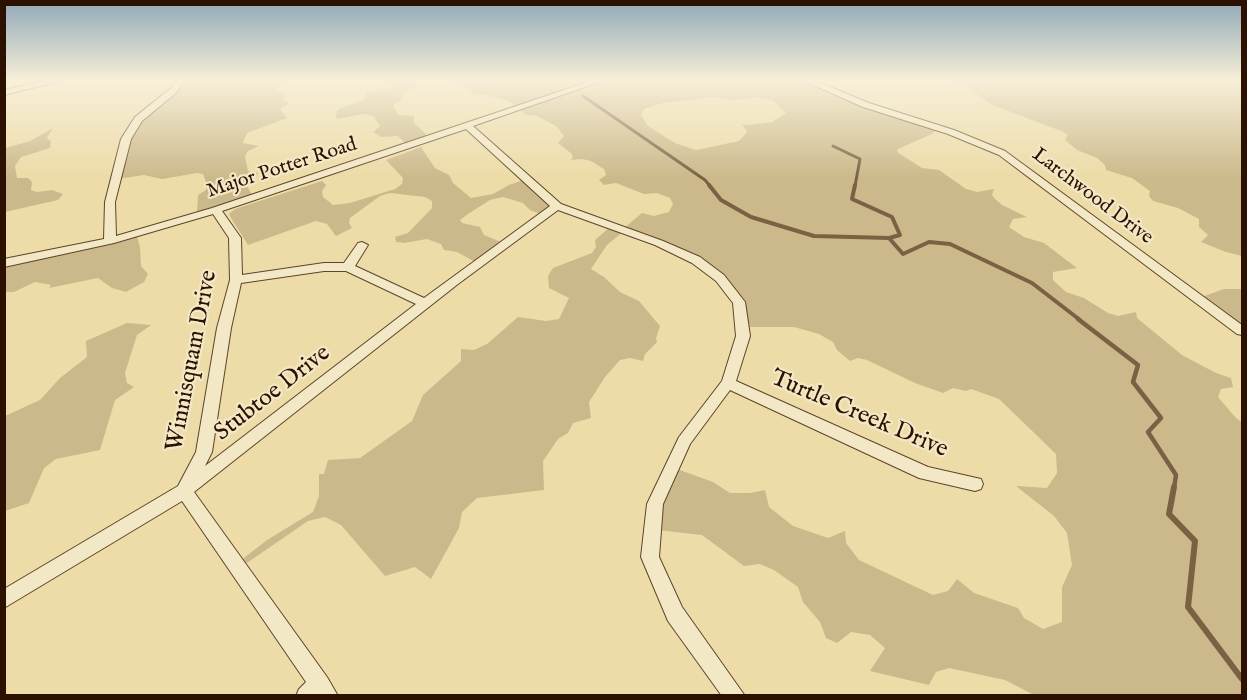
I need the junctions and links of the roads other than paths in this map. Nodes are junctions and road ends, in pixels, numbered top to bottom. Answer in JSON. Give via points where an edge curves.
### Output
{"nodes":[{"id":1,"x":146,"y":113,"type":"edge"},
{"id":2,"x":504,"y":113,"type":"edge"},
{"id":3,"x":890,"y":113,"type":"edge"},
{"id":4,"x":467,"y":125,"type":"junction"},
{"id":5,"x":558,"y":206,"type":"junction"},
{"id":6,"x":216,"y":210,"type":"junction"},
{"id":7,"x":110,"y":241,"type":"junction"},
{"id":8,"x":362,"y":245,"type":"dead end"},
{"id":9,"x":4,"y":263,"type":"edge"},
{"id":10,"x":348,"y":267,"type":"junction"},
{"id":11,"x":236,"y":280,"type":"junction"},
{"id":12,"x":426,"y":304,"type":"junction"},
{"id":13,"x":1242,"y":331,"type":"edge"},
{"id":14,"x":728,"y":383,"type":"junction"},
{"id":15,"x":975,"y":484,"type":"dead end"},
{"id":16,"x":184,"y":491,"type":"junction"},
{"id":17,"x":4,"y":599,"type":"edge"},
{"id":18,"x":318,"y":692,"type":"edge"},
{"id":19,"x":735,"y":696,"type":"edge"}],
"edges":[{"from":1,"to":7,"type":"street","via":[[126,139],[110,202]]},
{"from":2,"to":4,"type":"street","name":"Major Potter Road"},
{"from":3,"to":13,"type":"street","name":"Larchwood Drive","via":[[1002,153]]},
{"from":4,"to":5,"type":"street"},
{"from":4,"to":6,"type":"street","name":"Major Potter Road"},
{"from":5,"to":12,"type":"street","name":"Stubtoe Drive"},
{"from":5,"to":14,"type":"street","via":[[658,243],[696,260],[720,278],[739,302],[743,336]]},
{"from":6,"to":7,"type":"street","name":"Major Potter Road"},
{"from":6,"to":11,"type":"street","name":"Winnisquam Drive","via":[[235,238]]},
{"from":7,"to":9,"type":"street","name":"Major Potter Road"},
{"from":8,"to":10,"type":"street"},
{"from":10,"to":11,"type":"street"},
{"from":10,"to":12,"type":"street"},
{"from":11,"to":16,"type":"street","name":"Winnisquam Drive","via":[[224,328],[204,452]]},
{"from":12,"to":16,"type":"street","name":"Stubtoe Drive"},
{"from":14,"to":15,"type":"street","name":"Turtle Creek Drive","via":[[926,473]]},
{"from":14,"to":19,"type":"street","via":[[684,441],[655,504],[650,557],[675,614]]},
{"from":16,"to":17,"type":"street","name":"Stubtoe Drive"},
{"from":16,"to":18,"type":"street"}]}
